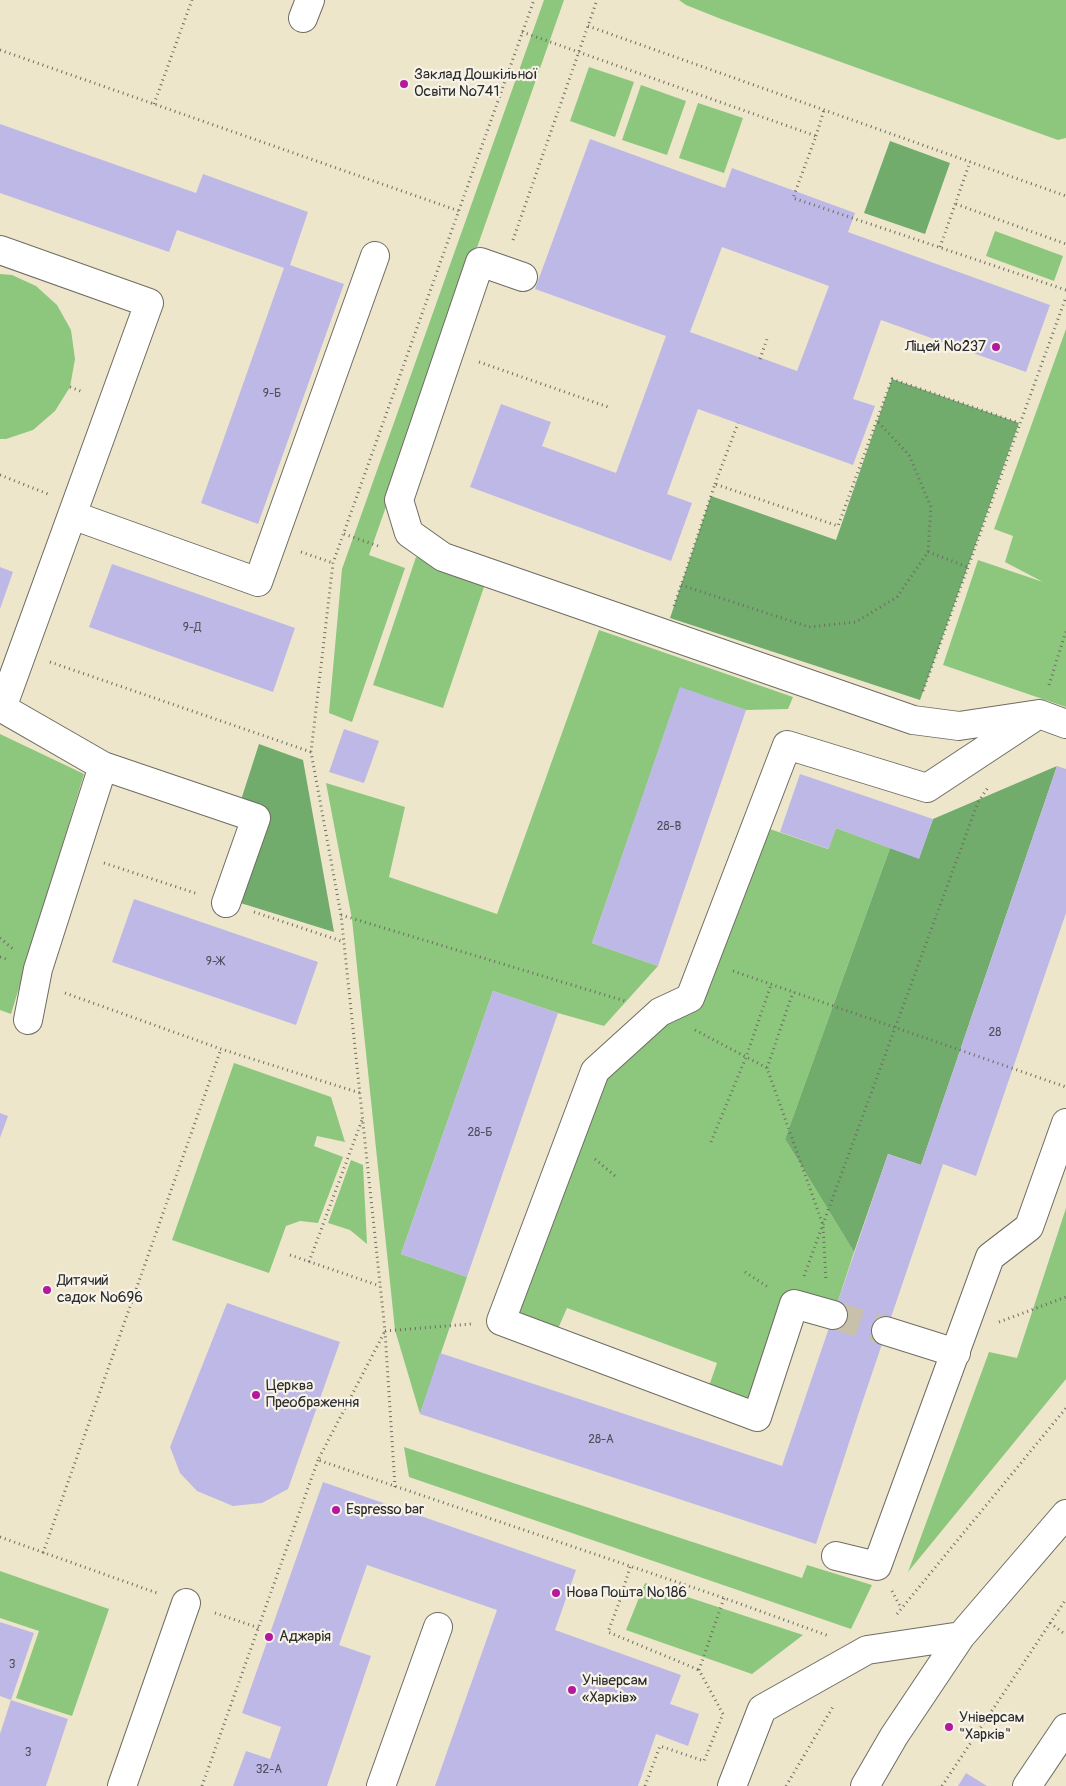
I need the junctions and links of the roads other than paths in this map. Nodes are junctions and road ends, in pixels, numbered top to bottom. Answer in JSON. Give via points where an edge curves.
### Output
{"nodes":[{"id":1,"x":0,"y":250,"type":"edge"},
{"id":2,"x":375,"y":256,"type":"dead end"},
{"id":3,"x":513,"y":274,"type":"road end"},
{"id":4,"x":63,"y":506,"type":"junction"},
{"id":5,"x":1,"y":707,"type":"edge"},
{"id":6,"x":1039,"y":714,"type":"junction"},
{"id":7,"x":1066,"y":724,"type":"edge"},
{"id":8,"x":103,"y":766,"type":"junction"},
{"id":9,"x":226,"y":903,"type":"dead end"},
{"id":10,"x":28,"y":1020,"type":"dead end"},
{"id":11,"x":1066,"y":1123,"type":"edge"},
{"id":12,"x":830,"y":1314,"type":"tunnel mouth"},
{"id":13,"x":886,"y":1330,"type":"tunnel mouth"},
{"id":14,"x":959,"y":1345,"type":"junction"},
{"id":15,"x":1066,"y":1514,"type":"edge"},
{"id":16,"x":836,"y":1556,"type":"dead end"},
{"id":17,"x":186,"y":1603,"type":"road end"},
{"id":18,"x":438,"y":1627,"type":"dead end"},
{"id":19,"x":961,"y":1636,"type":"junction"},
{"id":20,"x":1066,"y":1728,"type":"edge"},
{"id":21,"x":122,"y":1786,"type":"edge"},
{"id":22,"x":381,"y":1786,"type":"edge"},
{"id":23,"x":732,"y":1786,"type":"edge"},
{"id":24,"x":865,"y":1786,"type":"edge"},
{"id":25,"x":1027,"y":1786,"type":"edge"}],
"edges":[{"from":1,"to":4,"type":"street","via":[[149,303]]},
{"from":2,"to":4,"type":"street","via":[[258,582]]},
{"from":3,"to":6,"type":"street","via":[[480,262],[399,500],[409,533],[443,557],[913,720],[959,726]]},
{"from":4,"to":5,"type":"street","via":[[21,652]]},
{"from":5,"to":8,"type":"street"},
{"from":6,"to":7,"type":"street"},
{"from":6,"to":12,"type":"street","via":[[927,788],[787,745],[690,998],[660,1012],[594,1071],[501,1321],[757,1417],[794,1304]]},
{"from":8,"to":9,"type":"street","via":[[256,818]]},
{"from":8,"to":10,"type":"street","via":[[38,968]]},
{"from":11,"to":14,"type":"street","via":[[1029,1227],[990,1257]]},
{"from":13,"to":14,"type":"street"},
{"from":14,"to":16,"type":"street","via":[[877,1566]]},
{"from":15,"to":19,"type":"street"},
{"from":17,"to":21,"type":"street"},
{"from":18,"to":22,"type":"street"},
{"from":19,"to":23,"type":"street","via":[[867,1650],[762,1709]]},
{"from":19,"to":24,"type":"street","via":[[894,1736]]},
{"from":20,"to":25,"type":"street"}]}
